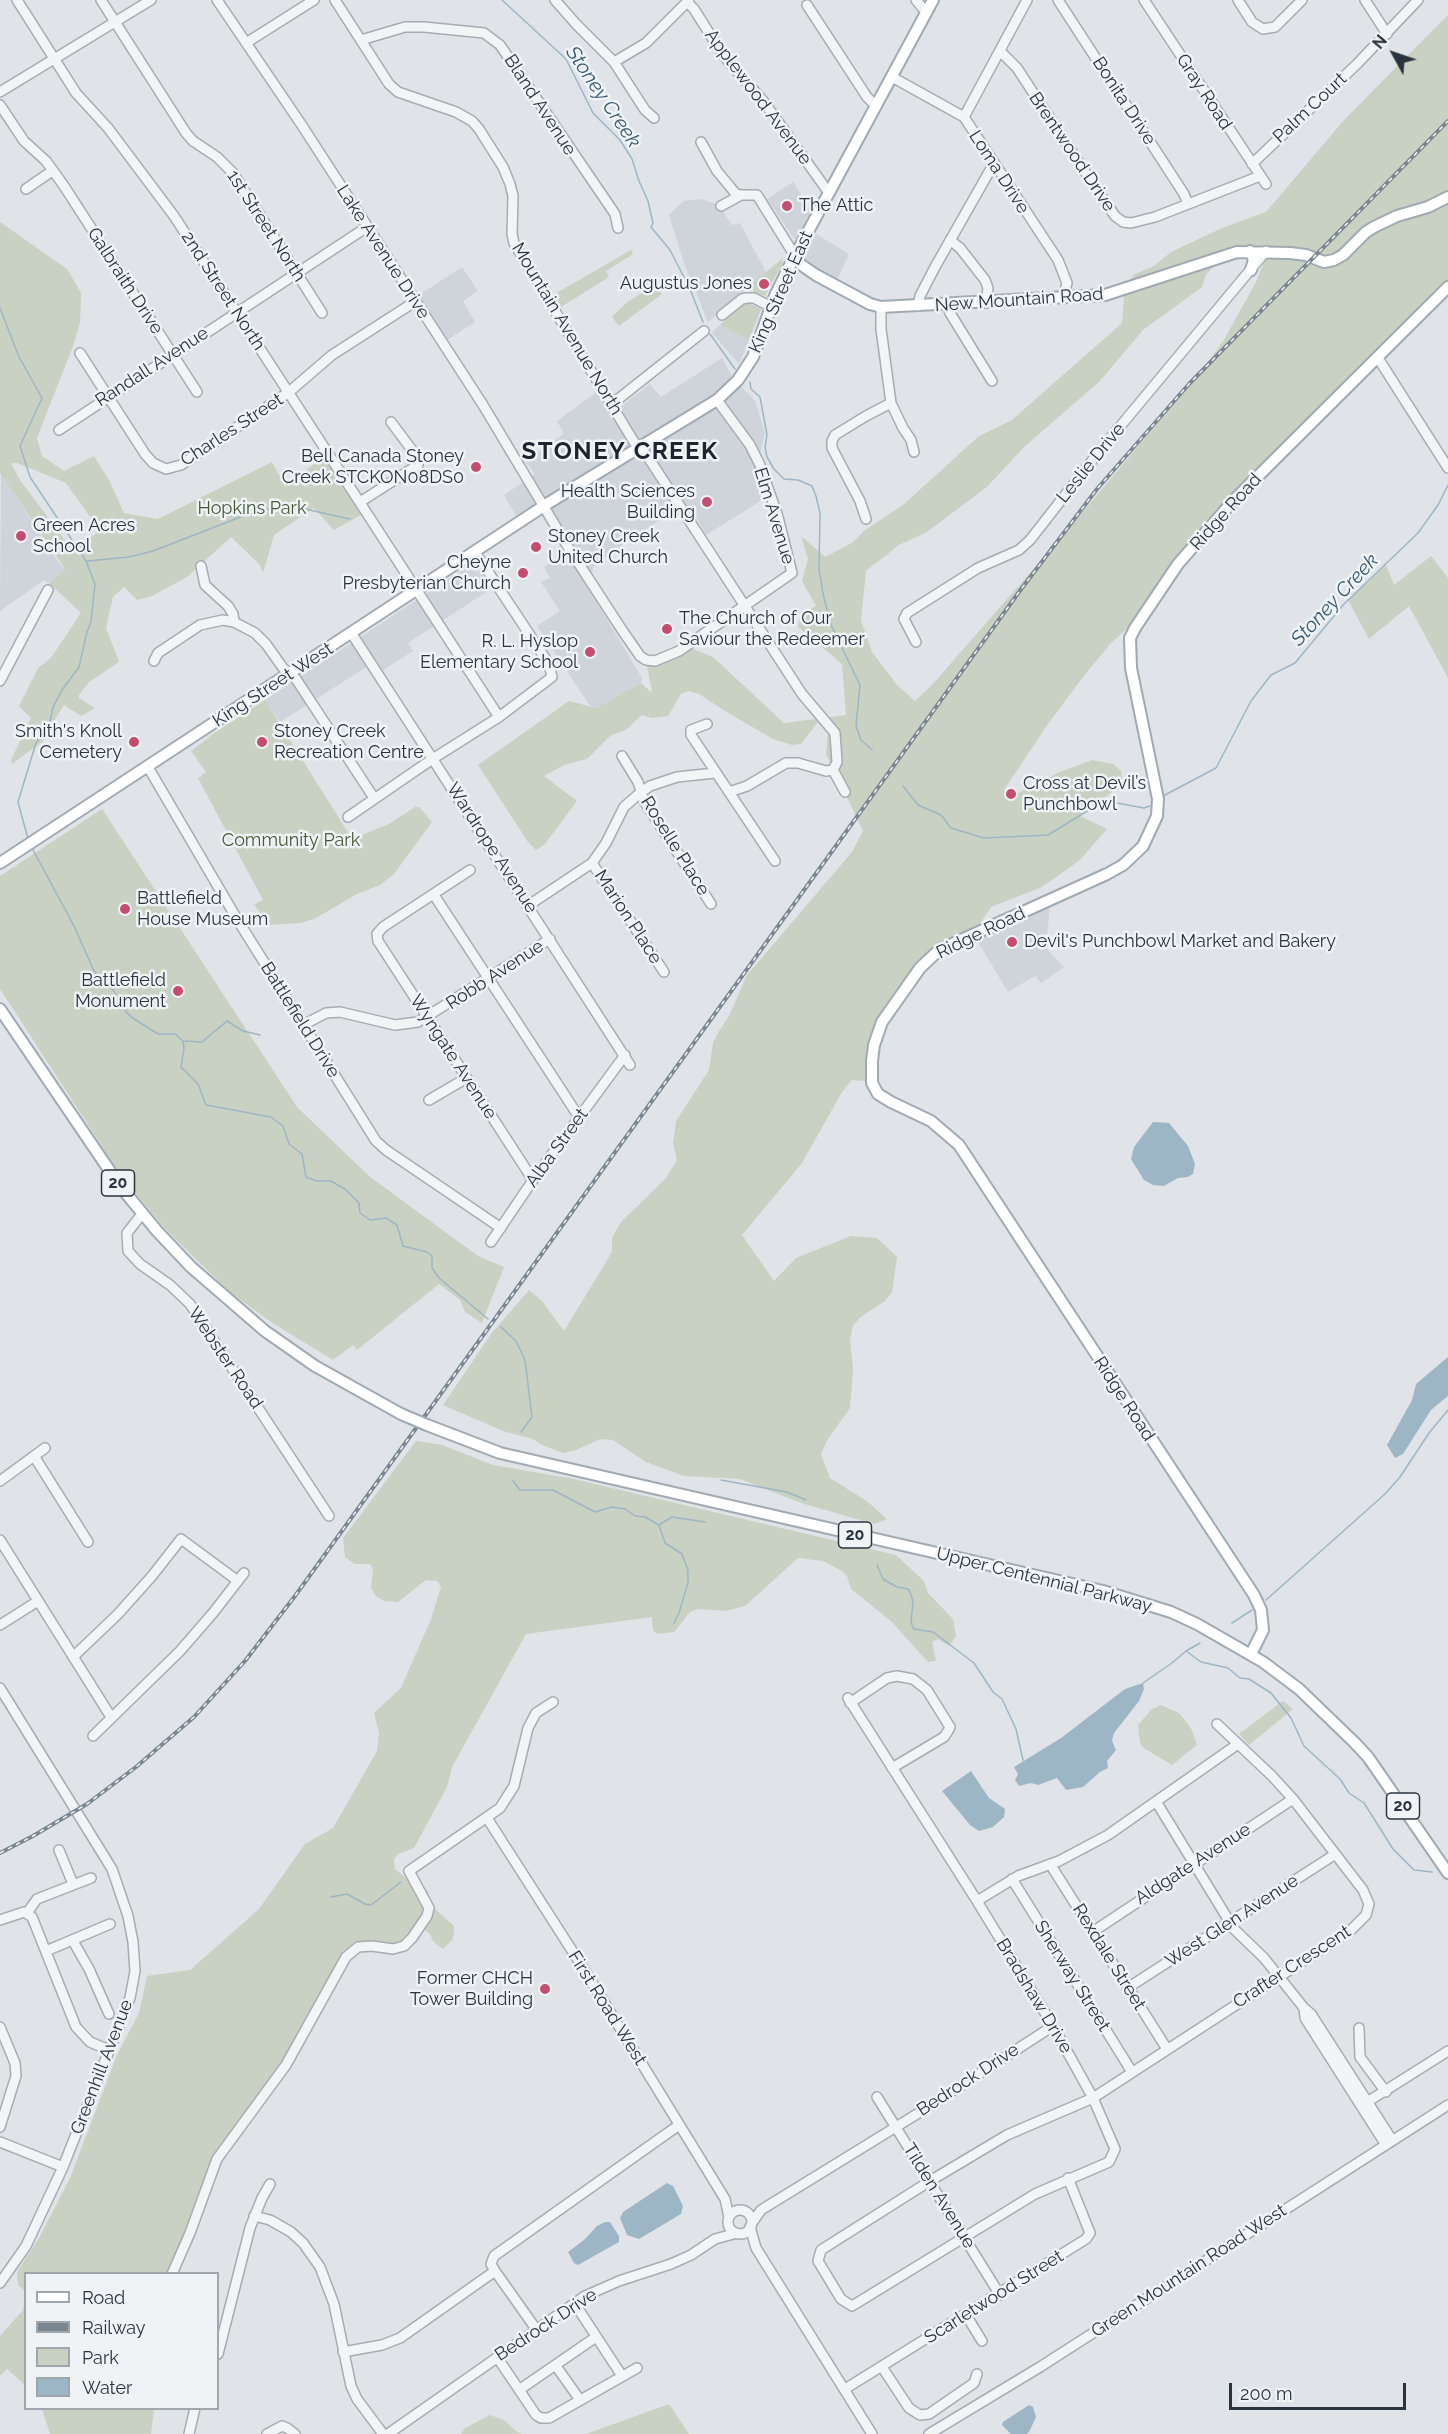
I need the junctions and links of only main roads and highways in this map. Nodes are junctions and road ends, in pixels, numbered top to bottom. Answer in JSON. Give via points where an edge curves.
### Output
{"nodes":[{"id":1,"x":933,"y":0,"type":"edge"},
{"id":2,"x":1448,"y":197,"type":"edge"},
{"id":3,"x":1250,"y":251,"type":"junction"},
{"id":4,"x":795,"y":256,"type":"junction"},
{"id":5,"x":1251,"y":270,"type":"road end"},
{"id":6,"x":1448,"y":287,"type":"edge"},
{"id":7,"x":544,"y":507,"type":"joint"},
{"id":8,"x":0,"y":862,"type":"edge"},
{"id":9,"x":0,"y":1009,"type":"edge"},
{"id":10,"x":1251,"y":1654,"type":"junction"},
{"id":11,"x":1448,"y":1873,"type":"edge"}],
"edges":[{"from":1,"to":4,"type":"main road","name":"King Street East"},
{"from":2,"to":3,"type":"main road","name":"New Mountain Road","via":[[1374,227],[1334,260],[1324,262],[1306,255]]},
{"from":3,"to":4,"type":"main road","name":"New Mountain Road","via":[[1105,295],[881,307],[816,275]]},
{"from":3,"to":5,"type":"main road","via":[[1254,263]]},
{"from":4,"to":7,"type":"main road","name":"King Street East","via":[[753,357],[738,380],[717,400]]},
{"from":6,"to":10,"type":"main road","name":"Ridge Road","via":[[1234,500],[1179,564],[1135,628],[1130,638],[1131,668],[1158,799],[1157,816],[1143,846],[1107,874],[939,950],[920,968],[882,1022],[874,1045],[872,1083],[878,1094],[931,1121],[959,1145],[1254,1595],[1263,1629]]},
{"from":7,"to":8,"type":"main road","name":"King Street West"},
{"from":9,"to":10,"type":"main road","name":"Upper Centennial Parkway","number":"20","bridge":true,"via":[[120,1186],[191,1267],[265,1332],[315,1366],[401,1414],[500,1453],[1114,1594],[1179,1616]]},
{"from":10,"to":11,"type":"main road","name":"Upper Centennial Parkway","number":"20","via":[[1299,1689],[1368,1757]]}]}
